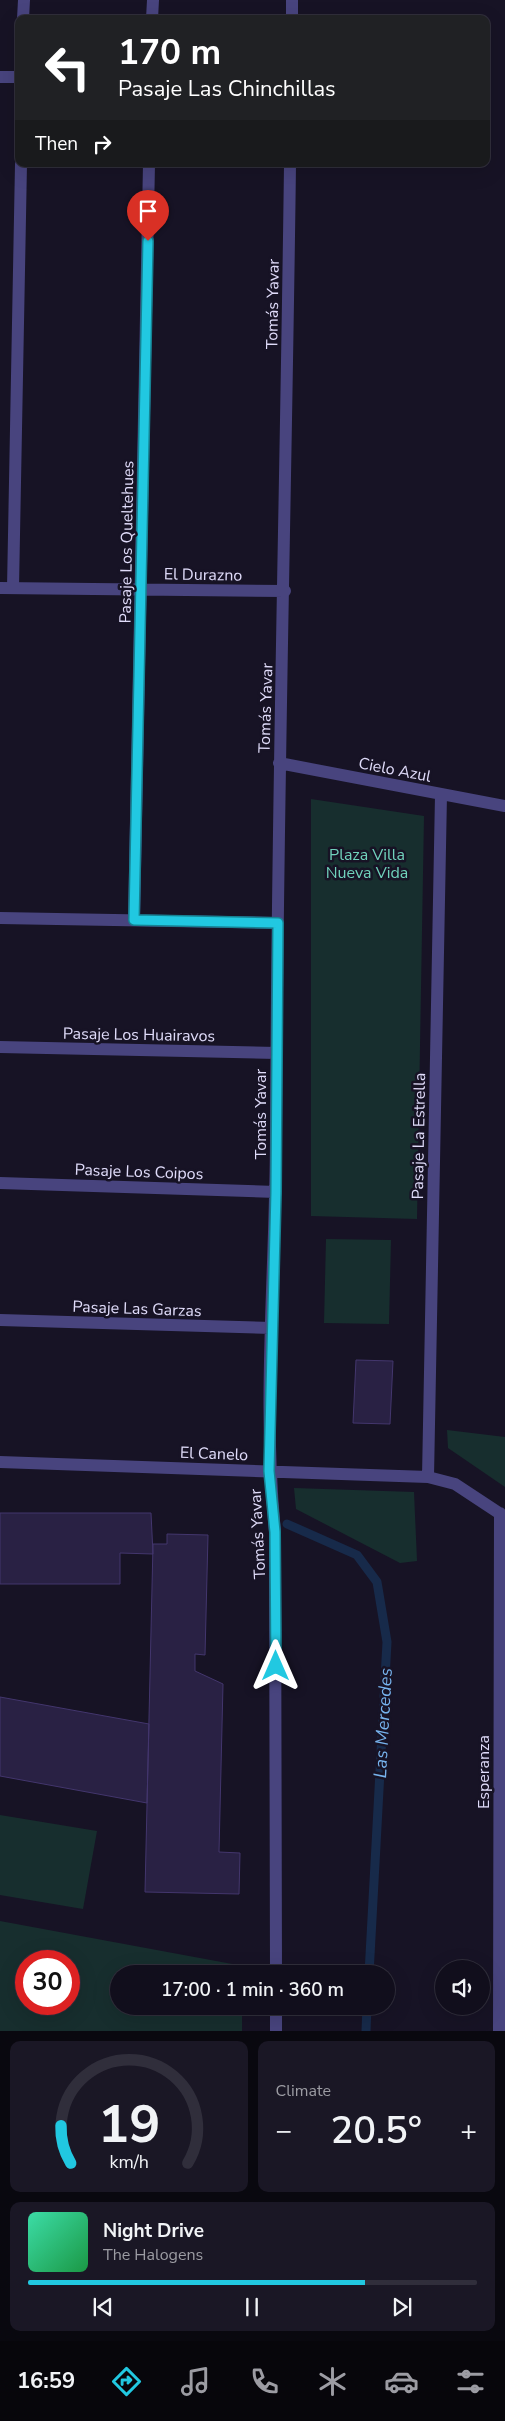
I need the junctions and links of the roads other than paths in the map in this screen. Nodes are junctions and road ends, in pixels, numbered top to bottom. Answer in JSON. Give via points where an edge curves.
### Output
{"nodes":[{"id":1,"x":24,"y":0,"type":"edge"},
{"id":2,"x":153,"y":0,"type":"edge"},
{"id":3,"x":292,"y":0,"type":"edge"},
{"id":4,"x":23,"y":15,"type":"edge"},
{"id":5,"x":152,"y":15,"type":"edge"},
{"id":6,"x":292,"y":15,"type":"edge"},
{"id":7,"x":0,"y":77,"type":"edge"},
{"id":8,"x":15,"y":77,"type":"edge"},
{"id":9,"x":21,"y":167,"type":"edge"},
{"id":10,"x":150,"y":167,"type":"edge"},
{"id":11,"x":290,"y":167,"type":"edge"},
{"id":12,"x":6,"y":588,"type":"edge"},
{"id":13,"x":141,"y":589,"type":"junction"},
{"id":14,"x":285,"y":591,"type":"junction"},
{"id":15,"x":279,"y":763,"type":"junction"},
{"id":16,"x":441,"y":795,"type":"junction"},
{"id":17,"x":505,"y":806,"type":"edge"},
{"id":18,"x":0,"y":918,"type":"edge"},
{"id":19,"x":134,"y":920,"type":"junction"},
{"id":20,"x":278,"y":923,"type":"junction"},
{"id":21,"x":0,"y":1047,"type":"edge"},
{"id":22,"x":277,"y":1053,"type":"junction"},
{"id":23,"x":0,"y":1183,"type":"edge"},
{"id":24,"x":276,"y":1192,"type":"junction"},
{"id":25,"x":0,"y":1320,"type":"edge"},
{"id":26,"x":272,"y":1328,"type":"junction"},
{"id":27,"x":0,"y":1462,"type":"edge"},
{"id":28,"x":269,"y":1471,"type":"junction"},
{"id":29,"x":428,"y":1477,"type":"junction"},
{"id":30,"x":502,"y":1515,"type":"edge"},
{"id":31,"x":502,"y":1788,"type":"edge"},
{"id":32,"x":502,"y":1938,"type":"edge"},
{"id":33,"x":276,"y":1965,"type":"edge"},
{"id":34,"x":276,"y":2015,"type":"edge"},
{"id":35,"x":276,"y":2031,"type":"edge"},
{"id":36,"x":499,"y":2031,"type":"edge"}],
"edges":[{"from":1,"to":4,"type":"street"},
{"from":2,"to":5,"type":"street"},
{"from":3,"to":6,"type":"street"},
{"from":7,"to":8,"type":"street"},
{"from":9,"to":12,"type":"street"},
{"from":10,"to":13,"type":"street","name":"Pasaje Los Queltehues"},
{"from":11,"to":14,"type":"street","name":"Tomás Yavar"},
{"from":12,"to":13,"type":"street","name":"El Durazno"},
{"from":13,"to":14,"type":"street","name":"El Durazno"},
{"from":13,"to":19,"type":"street","name":"Pasaje Los Queltehues"},
{"from":14,"to":15,"type":"street","name":"Tomás Yavar"},
{"from":15,"to":16,"type":"street","name":"Cielo Azul"},
{"from":15,"to":20,"type":"street","name":"Tomás Yavar"},
{"from":16,"to":17,"type":"street","name":"Cielo Azul"},
{"from":16,"to":29,"type":"street","name":"Pasaje La Estrella"},
{"from":18,"to":19,"type":"street"},
{"from":19,"to":20,"type":"street"},
{"from":20,"to":22,"type":"street","name":"Tomás Yavar"},
{"from":21,"to":22,"type":"street","name":"Pasaje Los Huairavos"},
{"from":22,"to":24,"type":"street","name":"Tomás Yavar"},
{"from":23,"to":24,"type":"street","name":"Pasaje Los Coipos"},
{"from":24,"to":26,"type":"street","name":"Tomás Yavar"},
{"from":25,"to":26,"type":"street","name":"Pasaje Las Garzas"},
{"from":26,"to":28,"type":"street","name":"Tomás Yavar"},
{"from":27,"to":28,"type":"street","name":"El Canelo"},
{"from":28,"to":29,"type":"street","name":"El Canelo"},
{"from":28,"to":33,"type":"street","name":"Tomás Yavar","via":[[275,1532]]},
{"from":29,"to":30,"type":"street","name":"El Canelo","via":[[455,1484]]},
{"from":30,"to":31,"type":"street","name":"Esperanza"},
{"from":31,"to":32,"type":"street","name":"Esperanza"},
{"from":32,"to":36,"type":"street","name":"Esperanza"},
{"from":34,"to":35,"type":"street"}]}
